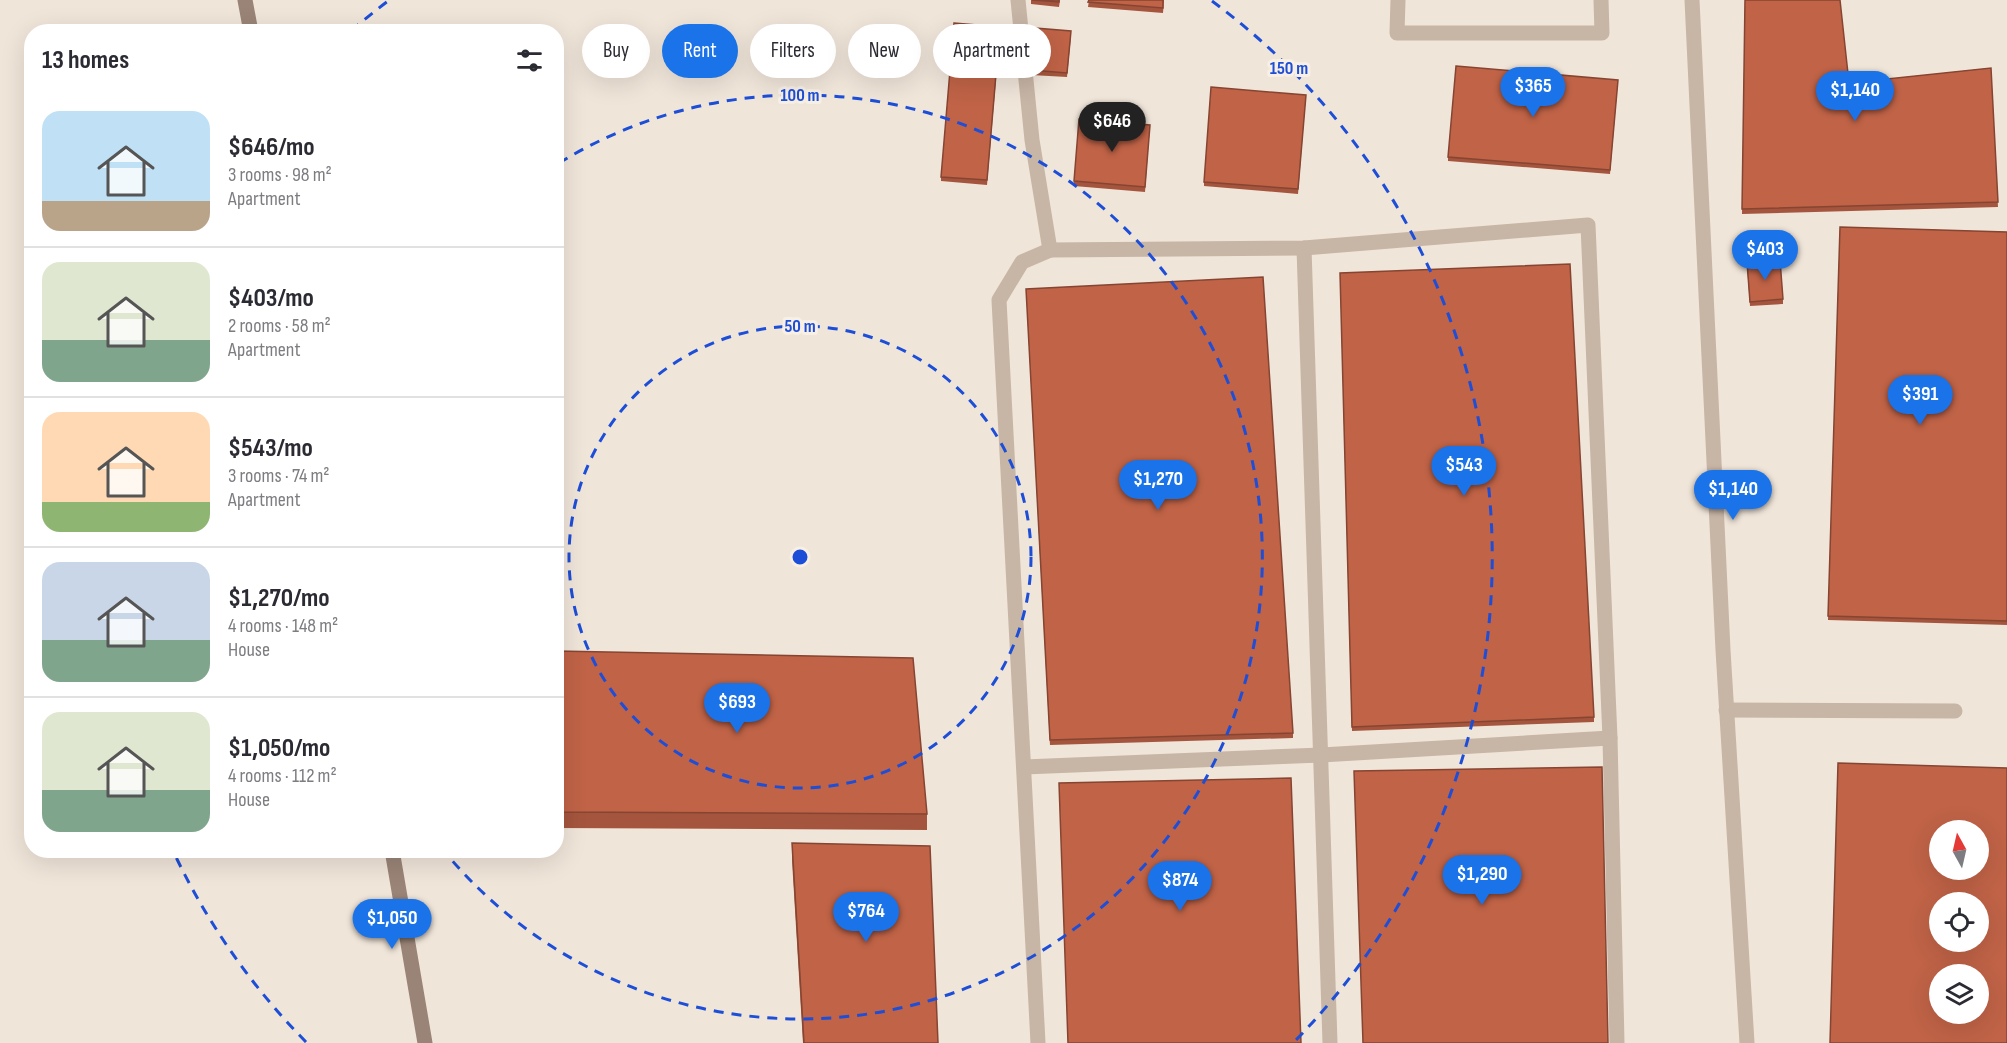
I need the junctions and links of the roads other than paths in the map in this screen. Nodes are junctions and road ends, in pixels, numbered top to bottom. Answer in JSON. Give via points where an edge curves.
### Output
{"nodes":[{"id":1,"x":245,"y":0,"type":"edge"},
{"id":2,"x":1018,"y":0,"type":"edge"},
{"id":3,"x":1398,"y":0,"type":"edge"},
{"id":4,"x":1601,"y":0,"type":"edge"},
{"id":5,"x":1692,"y":0,"type":"edge"},
{"id":6,"x":250,"y":24,"type":"edge"},
{"id":7,"x":1304,"y":248,"type":"junction"},
{"id":8,"x":1050,"y":250,"type":"junction"},
{"id":9,"x":1726,"y":710,"type":"junction"},
{"id":10,"x":1955,"y":711,"type":"dead end"},
{"id":11,"x":1610,"y":738,"type":"junction"},
{"id":12,"x":1320,"y":754,"type":"junction"},
{"id":13,"x":1023,"y":767,"type":"junction"},
{"id":14,"x":393,"y":858,"type":"edge"},
{"id":15,"x":425,"y":1043,"type":"edge"},
{"id":16,"x":1038,"y":1043,"type":"edge"},
{"id":17,"x":1330,"y":1043,"type":"edge"},
{"id":18,"x":1617,"y":1043,"type":"edge"},
{"id":19,"x":1747,"y":1043,"type":"edge"}],
"edges":[{"from":1,"to":6,"type":"street"},
{"from":2,"to":8,"type":"street","via":[[1032,140]]},
{"from":3,"to":4,"type":"street","via":[[1397,33],[1602,33]]},
{"from":5,"to":9,"type":"street"},
{"from":7,"to":8,"type":"street"},
{"from":7,"to":11,"type":"street","via":[[1588,225]]},
{"from":7,"to":12,"type":"street"},
{"from":8,"to":13,"type":"street","via":[[1022,262],[999,300]]},
{"from":9,"to":10,"type":"street"},
{"from":9,"to":19,"type":"street"},
{"from":11,"to":12,"type":"street"},
{"from":11,"to":18,"type":"street"},
{"from":12,"to":13,"type":"street"},
{"from":12,"to":17,"type":"street"},
{"from":13,"to":16,"type":"street"},
{"from":14,"to":15,"type":"street"}]}
